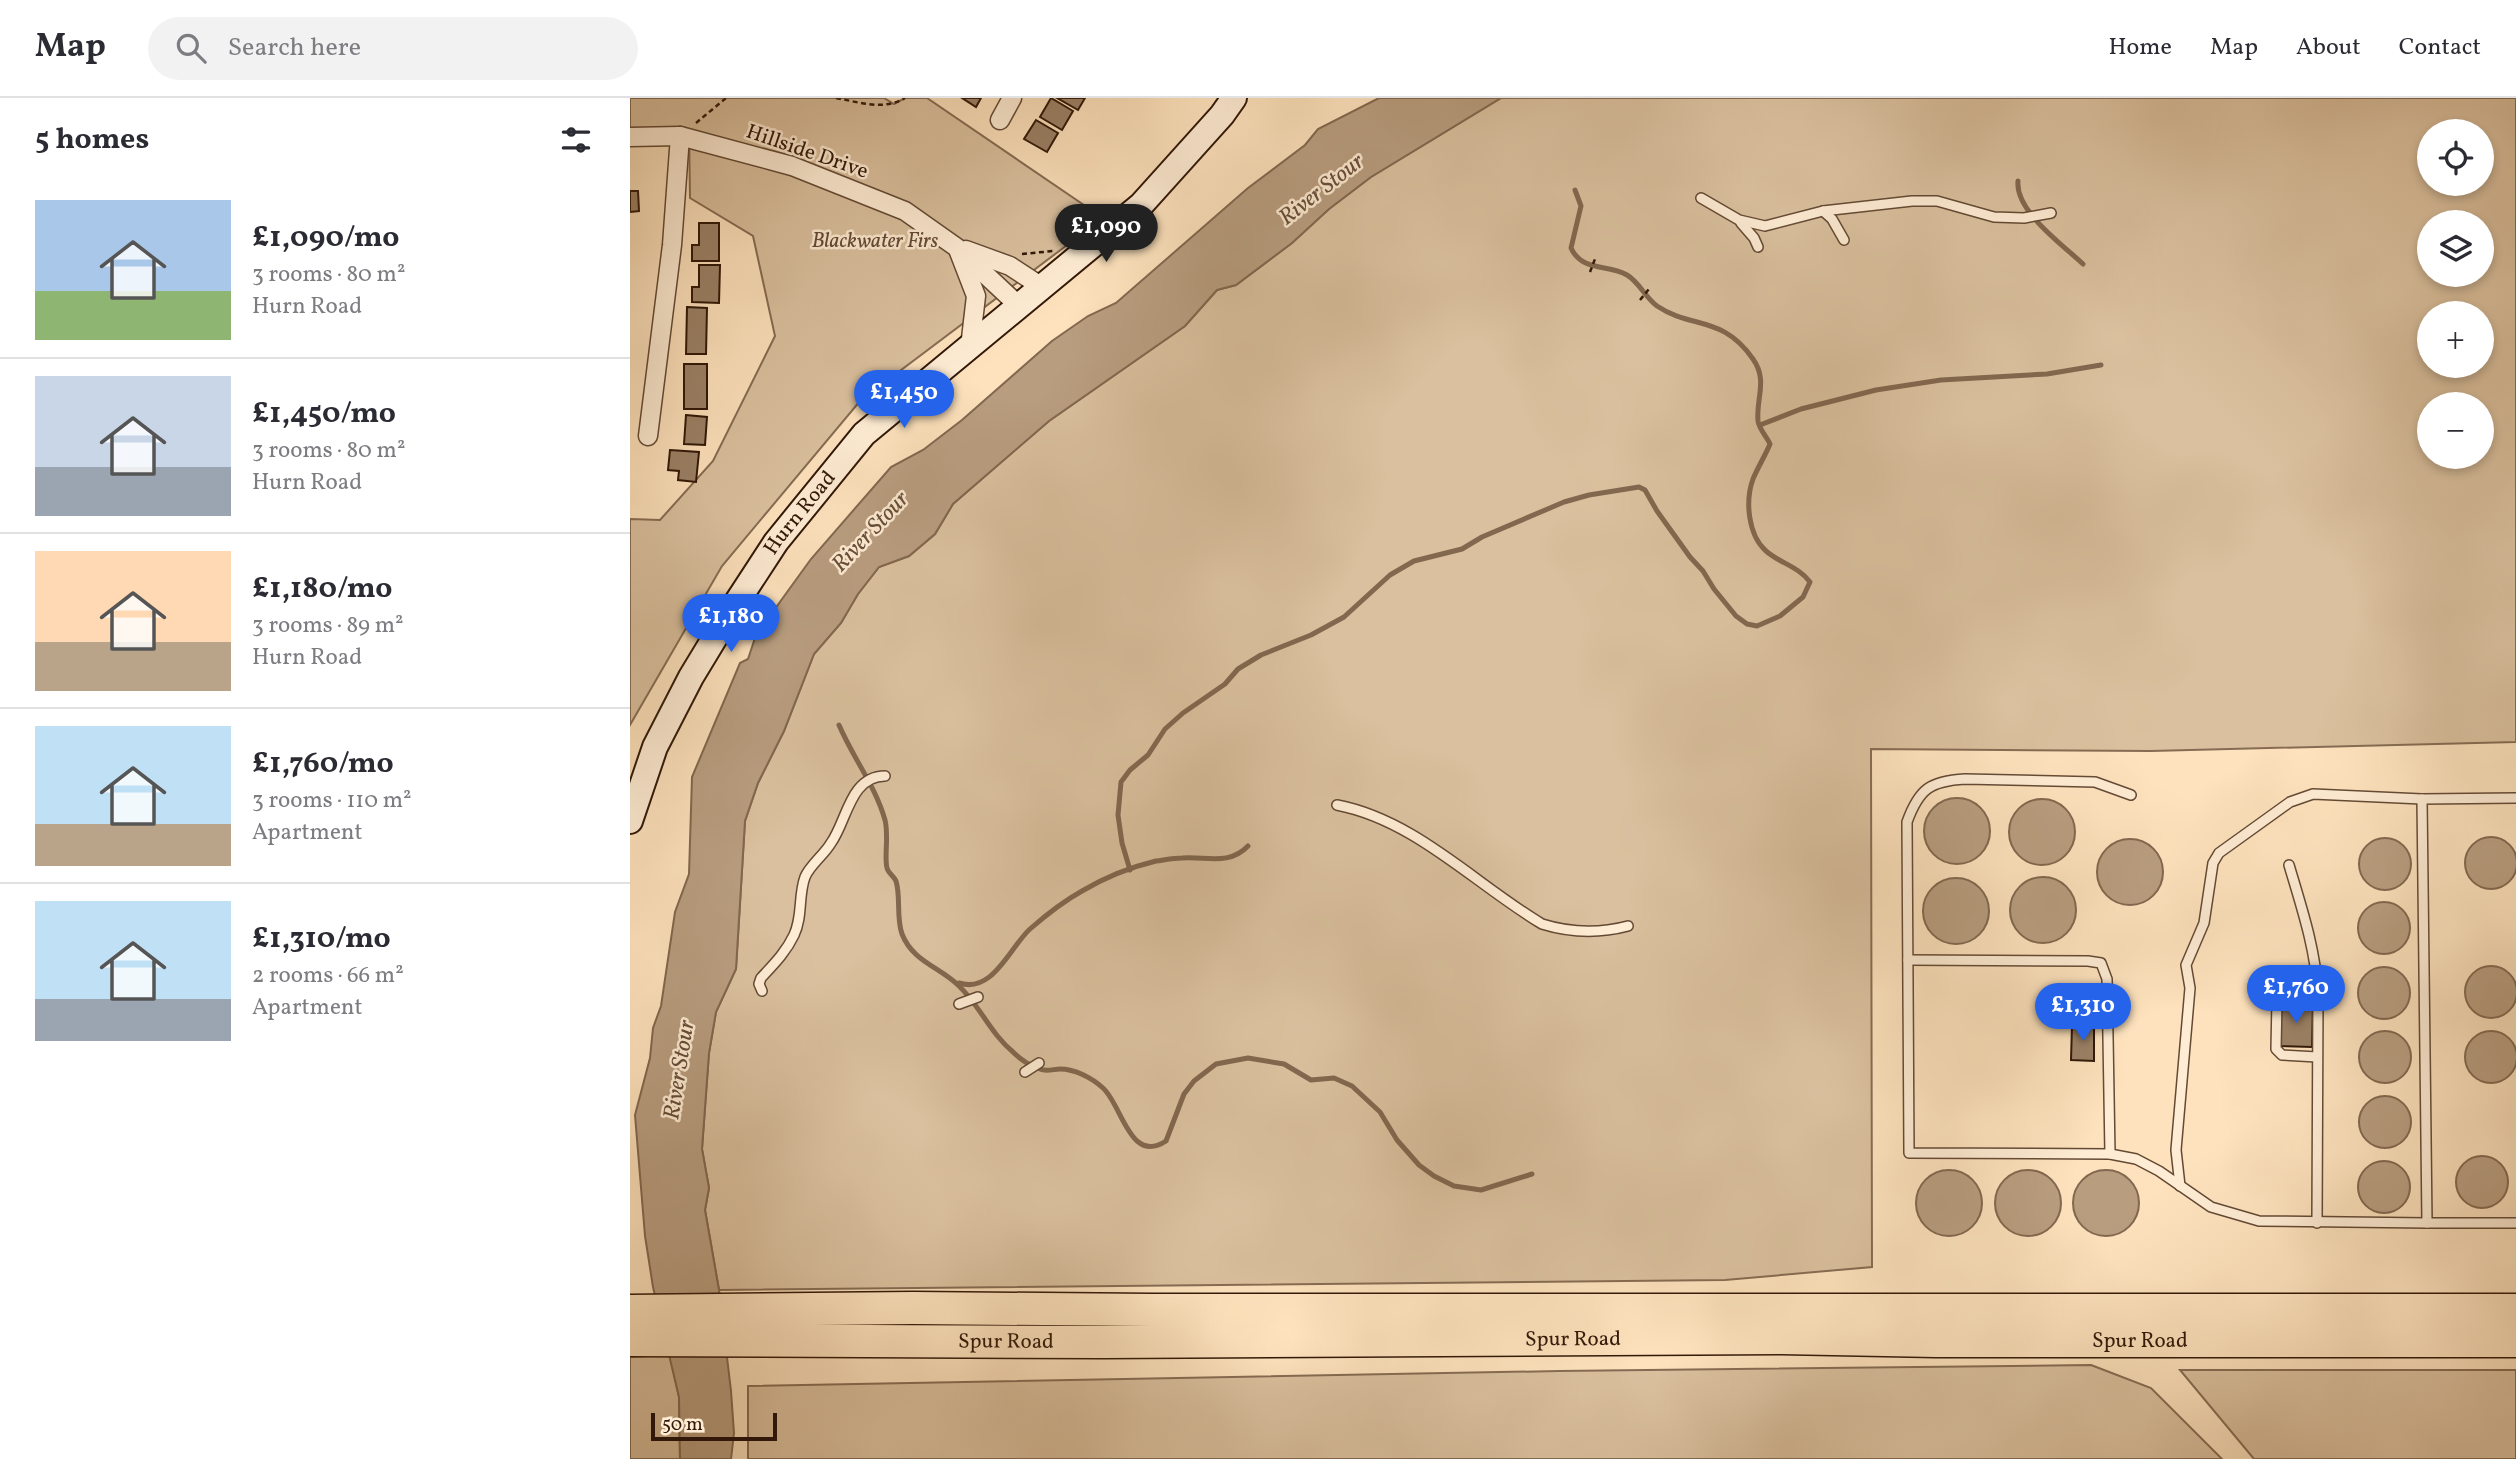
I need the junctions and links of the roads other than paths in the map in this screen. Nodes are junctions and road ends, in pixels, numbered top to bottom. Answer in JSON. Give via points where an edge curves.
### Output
{"nodes":[{"id":1,"x":1012,"y":98,"type":"edge"},
{"id":2,"x":1234,"y":98,"type":"edge"},
{"id":3,"x":1000,"y":120,"type":"dead end"},
{"id":4,"x":680,"y":135,"type":"junction"},
{"id":5,"x":630,"y":137,"type":"edge"},
{"id":6,"x":1702,"y":198,"type":"dead end"},
{"id":7,"x":1823,"y":211,"type":"junction"},
{"id":8,"x":2047,"y":213,"type":"dead end"},
{"id":9,"x":1739,"y":220,"type":"junction"},
{"id":10,"x":1843,"y":240,"type":"dead end"},
{"id":11,"x":957,"y":247,"type":"junction"},
{"id":12,"x":1758,"y":247,"type":"dead end"},
{"id":13,"x":1042,"y":287,"type":"junction"},
{"id":14,"x":1018,"y":305,"type":"junction"},
{"id":15,"x":970,"y":347,"type":"junction"},
{"id":16,"x":648,"y":436,"type":"dead end"},
{"id":17,"x":885,"y":776,"type":"dead end"},
{"id":18,"x":2131,"y":795,"type":"dead end"},
{"id":19,"x":2516,"y":798,"type":"edge"},
{"id":20,"x":2422,"y":799,"type":"junction"},
{"id":21,"x":1337,"y":805,"type":"dead end"},
{"id":22,"x":630,"y":821,"type":"edge"},
{"id":23,"x":2289,"y":865,"type":"dead end"},
{"id":24,"x":1628,"y":926,"type":"dead end"},
{"id":25,"x":1908,"y":960,"type":"junction"},
{"id":26,"x":762,"y":991,"type":"dead end"},
{"id":27,"x":2318,"y":993,"type":"junction"},
{"id":28,"x":978,"y":997,"type":"dead end"},
{"id":29,"x":959,"y":1004,"type":"dead end"},
{"id":30,"x":2317,"y":1058,"type":"junction"},
{"id":31,"x":1039,"y":1063,"type":"dead end"},
{"id":32,"x":1025,"y":1072,"type":"dead end"},
{"id":33,"x":2110,"y":1154,"type":"junction"},
{"id":34,"x":2180,"y":1186,"type":"junction"},
{"id":35,"x":2317,"y":1223,"type":"junction"},
{"id":36,"x":2427,"y":1223,"type":"junction"},
{"id":37,"x":2516,"y":1223,"type":"edge"},
{"id":38,"x":2516,"y":1301,"type":"edge"},
{"id":39,"x":2395,"y":1310,"type":"junction"},
{"id":40,"x":2516,"y":1310,"type":"edge"},
{"id":41,"x":630,"y":1311,"type":"edge"},
{"id":42,"x":630,"y":1339,"type":"edge"},
{"id":43,"x":2516,"y":1341,"type":"edge"}],
"edges":[{"from":1,"to":3,"type":"street"},
{"from":2,"to":13,"type":"main road","name":"Hurn Road","via":[[1141,205]]},
{"from":4,"to":5,"type":"street","name":"Hillside Drive"},
{"from":4,"to":11,"type":"street","name":"Hillside Drive","via":[[792,166],[905,211]]},
{"from":4,"to":16,"type":"street","via":[[672,246]]},
{"from":6,"to":9,"type":"lane"},
{"from":7,"to":8,"type":"lane","via":[[1937,201],[1994,217]]},
{"from":7,"to":9,"type":"lane","via":[[1765,226]]},
{"from":7,"to":10,"type":"lane"},
{"from":9,"to":12,"type":"lane"},
{"from":11,"to":13,"type":"street","name":"Hillside Drive","via":[[1010,267]]},
{"from":11,"to":14,"type":"street","name":"Hillside Drive"},
{"from":11,"to":15,"type":"street","via":[[976,296]]},
{"from":13,"to":14,"type":"main road","name":"Hurn Road"},
{"from":14,"to":15,"type":"main road","name":"Hurn Road"},
{"from":15,"to":22,"type":"main road","name":"Hurn Road","via":[[864,434],[776,542],[673,712],[655,747]]},
{"from":17,"to":26,"type":"lane","via":[[870,780],[851,799],[834,840],[805,877],[796,932],[761,978]]},
{"from":18,"to":25,"type":"lane","via":[[2095,782],[1965,779],[1944,780],[1929,788],[1915,801],[1907,822]]},
{"from":19,"to":20,"type":"lane"},
{"from":20,"to":34,"type":"lane","via":[[2313,794],[2290,802],[2219,853],[2213,863],[2204,923],[2186,965],[2190,988],[2176,1150]]},
{"from":20,"to":36,"type":"lane"},
{"from":21,"to":24,"type":"lane","via":[[1389,822],[1542,924],[1598,932]]},
{"from":23,"to":27,"type":"lane","via":[[2312,942]]},
{"from":25,"to":33,"type":"lane","via":[[2101,963],[2107,979]]},
{"from":25,"to":33,"type":"lane","via":[[1909,1153]]},
{"from":27,"to":30,"type":"lane"},
{"from":27,"to":30,"type":"lane","via":[[2285,995],[2277,1000],[2276,1049],[2282,1055]]},
{"from":28,"to":29,"type":"lane"},
{"from":30,"to":35,"type":"lane"},
{"from":31,"to":32,"type":"lane"},
{"from":33,"to":34,"type":"lane","via":[[2136,1159]]},
{"from":34,"to":35,"type":"lane","via":[[2211,1206],[2236,1215],[2259,1221]]},
{"from":35,"to":36,"type":"lane"},
{"from":36,"to":37,"type":"lane"},
{"from":38,"to":39,"type":"highway"},
{"from":39,"to":40,"type":"highway","name":"Spur Road"},
{"from":39,"to":41,"type":"highway","name":"Spur Road"},
{"from":42,"to":43,"type":"highway","name":"Spur Road"}]}
